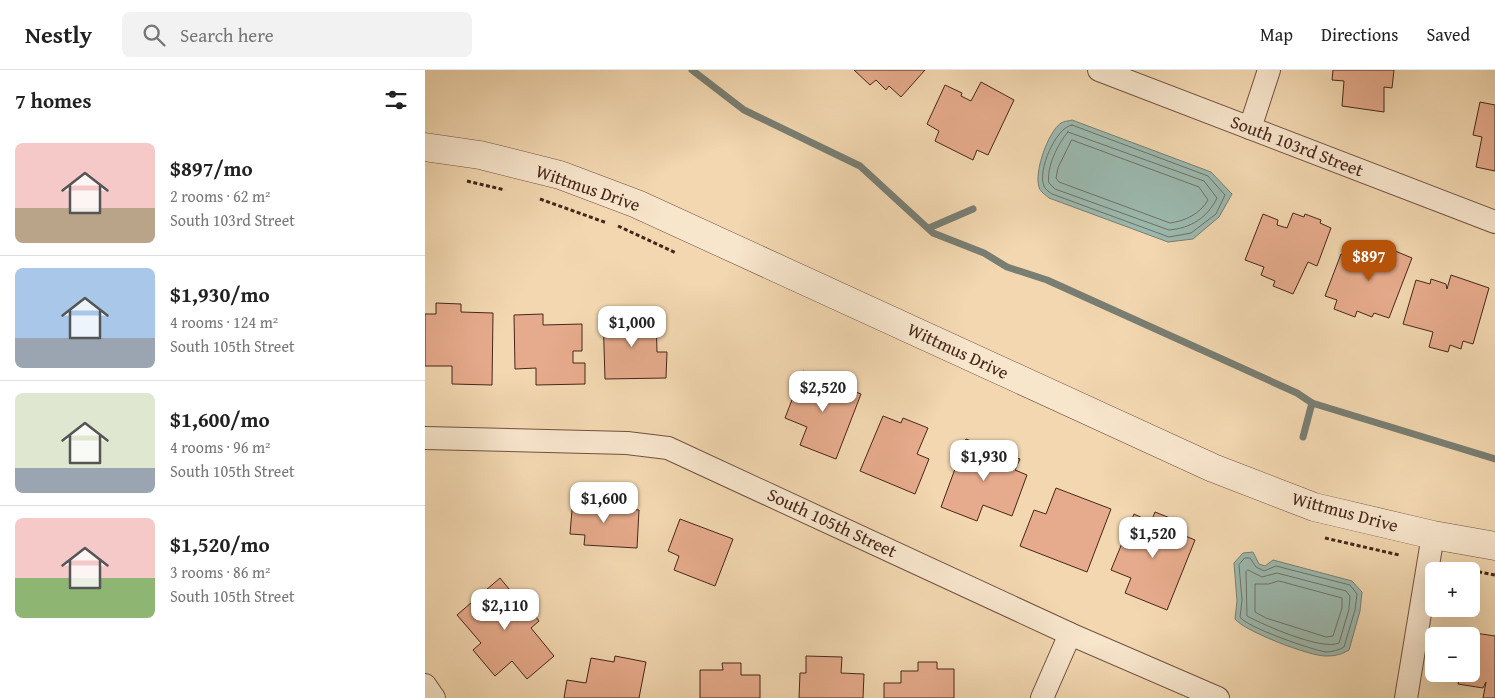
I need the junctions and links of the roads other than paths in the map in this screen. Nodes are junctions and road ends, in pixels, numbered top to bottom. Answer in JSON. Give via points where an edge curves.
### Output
{"nodes":[{"id":1,"x":1099,"y":70,"type":"edge"},
{"id":2,"x":1269,"y":70,"type":"edge"},
{"id":3,"x":1250,"y":128,"type":"junction"},
{"id":4,"x":425,"y":147,"type":"edge"},
{"id":5,"x":1495,"y":222,"type":"edge"},
{"id":6,"x":425,"y":438,"type":"edge"},
{"id":7,"x":1433,"y":535,"type":"junction"},
{"id":8,"x":1495,"y":546,"type":"edge"},
{"id":9,"x":1070,"y":634,"type":"junction"},
{"id":10,"x":425,"y":685,"type":"edge"},
{"id":11,"x":434,"y":698,"type":"edge"},
{"id":12,"x":1042,"y":698,"type":"edge"},
{"id":13,"x":1218,"y":698,"type":"edge"},
{"id":14,"x":1406,"y":698,"type":"edge"}],
"edges":[{"from":1,"to":3,"type":"street","name":"South 103rd Street"},
{"from":2,"to":3,"type":"street"},
{"from":3,"to":5,"type":"street","name":"South 103rd Street"},
{"from":4,"to":7,"type":"street","name":"Wittmus Drive","via":[[480,155],[560,175],[628,201],[1213,468],[1314,507]]},
{"from":6,"to":9,"type":"street","name":"South 105th Street","via":[[627,443],[668,448]]},
{"from":7,"to":8,"type":"street","name":"Wittmus Drive"},
{"from":7,"to":14,"type":"street"},
{"from":9,"to":12,"type":"street"},
{"from":9,"to":13,"type":"street","name":"South 105th Street"},
{"from":10,"to":11,"type":"street"}]}
